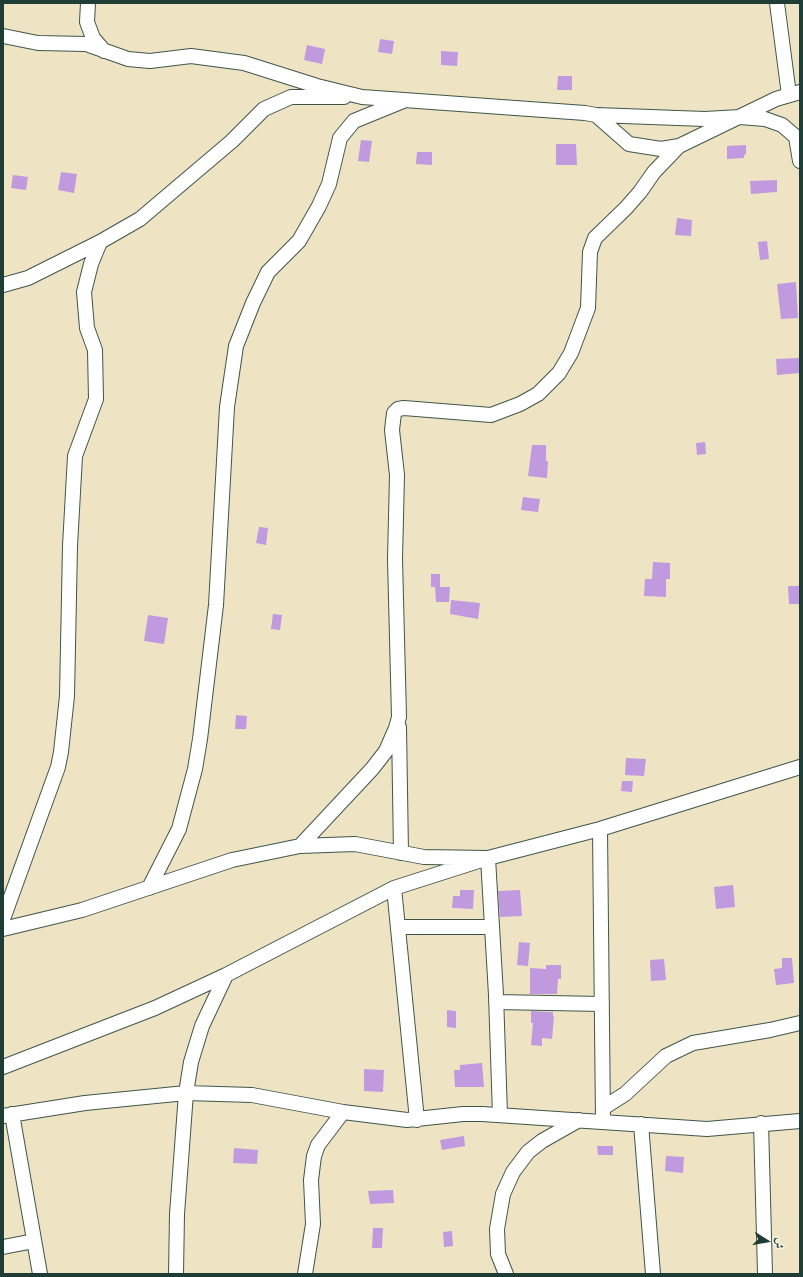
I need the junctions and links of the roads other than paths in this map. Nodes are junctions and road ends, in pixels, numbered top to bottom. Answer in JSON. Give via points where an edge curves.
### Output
{"nodes":[{"id":1,"x":88,"y":3,"type":"edge"},
{"id":2,"x":776,"y":3,"type":"edge"},
{"id":3,"x":3,"y":36,"type":"edge"},
{"id":4,"x":105,"y":52,"type":"junction"},
{"id":5,"x":795,"y":94,"type":"edge"},
{"id":6,"x":362,"y":96,"type":"junction"},
{"id":7,"x":403,"y":101,"type":"junction"},
{"id":8,"x":596,"y":115,"type":"junction"},
{"id":9,"x":740,"y":117,"type":"junction"},
{"id":10,"x":679,"y":146,"type":"junction"},
{"id":11,"x":800,"y":161,"type":"edge"},
{"id":12,"x":100,"y":242,"type":"junction"},
{"id":13,"x":3,"y":285,"type":"edge"},
{"id":14,"x":399,"y":717,"type":"junction"},
{"id":15,"x":796,"y":770,"type":"edge"},
{"id":16,"x":600,"y":829,"type":"junction"},
{"id":17,"x":300,"y":846,"type":"junction"},
{"id":18,"x":401,"y":853,"type":"junction"},
{"id":19,"x":488,"y":858,"type":"junction"},
{"id":20,"x":149,"y":888,"type":"junction"},
{"id":21,"x":394,"y":888,"type":"junction"},
{"id":22,"x":3,"y":919,"type":"edge"},
{"id":23,"x":398,"y":926,"type":"junction"},
{"id":24,"x":491,"y":927,"type":"junction"},
{"id":25,"x":3,"y":929,"type":"edge"},
{"id":26,"x":226,"y":975,"type":"junction"},
{"id":27,"x":496,"y":1002,"type":"junction"},
{"id":28,"x":602,"y":1004,"type":"junction"},
{"id":29,"x":800,"y":1022,"type":"edge"},
{"id":30,"x":3,"y":1067,"type":"edge"},
{"id":31,"x":186,"y":1093,"type":"junction"},
{"id":32,"x":603,"y":1108,"type":"junction"},
{"id":33,"x":343,"y":1112,"type":"junction"},
{"id":34,"x":7,"y":1115,"type":"edge"},
{"id":35,"x":500,"y":1115,"type":"junction"},
{"id":36,"x":416,"y":1120,"type":"junction"},
{"id":37,"x":579,"y":1120,"type":"junction"},
{"id":38,"x":800,"y":1120,"type":"edge"},
{"id":39,"x":603,"y":1122,"type":"junction"},
{"id":40,"x":761,"y":1123,"type":"junction"},
{"id":41,"x":641,"y":1124,"type":"junction"},
{"id":42,"x":34,"y":1241,"type":"junction"},
{"id":43,"x":3,"y":1247,"type":"edge"},
{"id":44,"x":40,"y":1274,"type":"edge"},
{"id":45,"x":176,"y":1274,"type":"edge"},
{"id":46,"x":305,"y":1274,"type":"edge"},
{"id":47,"x":506,"y":1274,"type":"edge"},
{"id":48,"x":653,"y":1274,"type":"edge"},
{"id":49,"x":765,"y":1274,"type":"edge"}],
"edges":[{"from":1,"to":4,"type":"street","via":[[86,22],[93,38]]},
{"from":2,"to":5,"type":"street"},
{"from":3,"to":4,"type":"street","via":[[38,43],[86,44]]},
{"from":4,"to":6,"type":"street","via":[[135,60],[150,61],[191,56],[244,63],[317,86]]},
{"from":5,"to":9,"type":"street","via":[[776,99]]},
{"from":6,"to":7,"type":"street"},
{"from":6,"to":12,"type":"street","via":[[291,97],[264,109],[232,141],[140,219]]},
{"from":7,"to":8,"type":"street"},
{"from":7,"to":20,"type":"street","via":[[354,121],[340,138],[329,184],[319,206],[299,241],[268,272],[236,346],[227,406],[216,605],[199,746],[179,829]]},
{"from":8,"to":9,"type":"street","via":[[705,119]]},
{"from":8,"to":10,"type":"street","via":[[629,144],[661,150]]},
{"from":9,"to":10,"type":"street"},
{"from":9,"to":11,"type":"street","via":[[765,119],[782,125],[796,138]]},
{"from":10,"to":14,"type":"street","via":[[654,172],[626,208],[595,238],[590,252],[588,308],[571,353],[559,373],[538,394],[492,415],[404,408],[394,413],[392,430],[397,475],[395,558]]},
{"from":12,"to":13,"type":"street","via":[[28,278]]},
{"from":12,"to":22,"type":"street","via":[[84,292],[87,328],[95,350],[96,399],[75,456],[67,696],[61,752],[58,767]]},
{"from":14,"to":17,"type":"street","via":[[386,751]]},
{"from":14,"to":18,"type":"street"},
{"from":15,"to":16,"type":"street"},
{"from":16,"to":19,"type":"street"},
{"from":16,"to":28,"type":"street"},
{"from":17,"to":18,"type":"street","via":[[355,844]]},
{"from":17,"to":20,"type":"street","via":[[232,860]]},
{"from":18,"to":19,"type":"street","via":[[431,857]]},
{"from":19,"to":21,"type":"street"},
{"from":19,"to":24,"type":"street"},
{"from":20,"to":25,"type":"street","via":[[82,910]]},
{"from":21,"to":23,"type":"street"},
{"from":21,"to":26,"type":"street"},
{"from":23,"to":24,"type":"street"},
{"from":23,"to":36,"type":"street"},
{"from":24,"to":27,"type":"street"},
{"from":26,"to":30,"type":"street","via":[[155,1008]]},
{"from":26,"to":31,"type":"street","via":[[195,1045]]},
{"from":27,"to":28,"type":"street"},
{"from":27,"to":35,"type":"street"},
{"from":28,"to":32,"type":"street"},
{"from":29,"to":32,"type":"street","via":[[770,1030],[693,1043],[666,1056],[625,1094]]},
{"from":31,"to":33,"type":"street","via":[[252,1095]]},
{"from":31,"to":34,"type":"street","via":[[85,1103]]},
{"from":31,"to":45,"type":"street","via":[[177,1214]]},
{"from":32,"to":39,"type":"street"},
{"from":33,"to":36,"type":"street"},
{"from":33,"to":46,"type":"street","via":[[318,1145],[314,1156],[311,1180],[312,1231]]},
{"from":34,"to":42,"type":"street"},
{"from":35,"to":36,"type":"street","via":[[463,1114]]},
{"from":35,"to":37,"type":"street"},
{"from":37,"to":39,"type":"street"},
{"from":37,"to":47,"type":"street","via":[[528,1152],[513,1172],[503,1194],[497,1228],[498,1254]]},
{"from":38,"to":40,"type":"street"},
{"from":39,"to":41,"type":"street"},
{"from":40,"to":41,"type":"street","via":[[707,1129]]},
{"from":40,"to":49,"type":"street"},
{"from":41,"to":48,"type":"street"},
{"from":42,"to":43,"type":"street"},
{"from":42,"to":44,"type":"street"}]}
